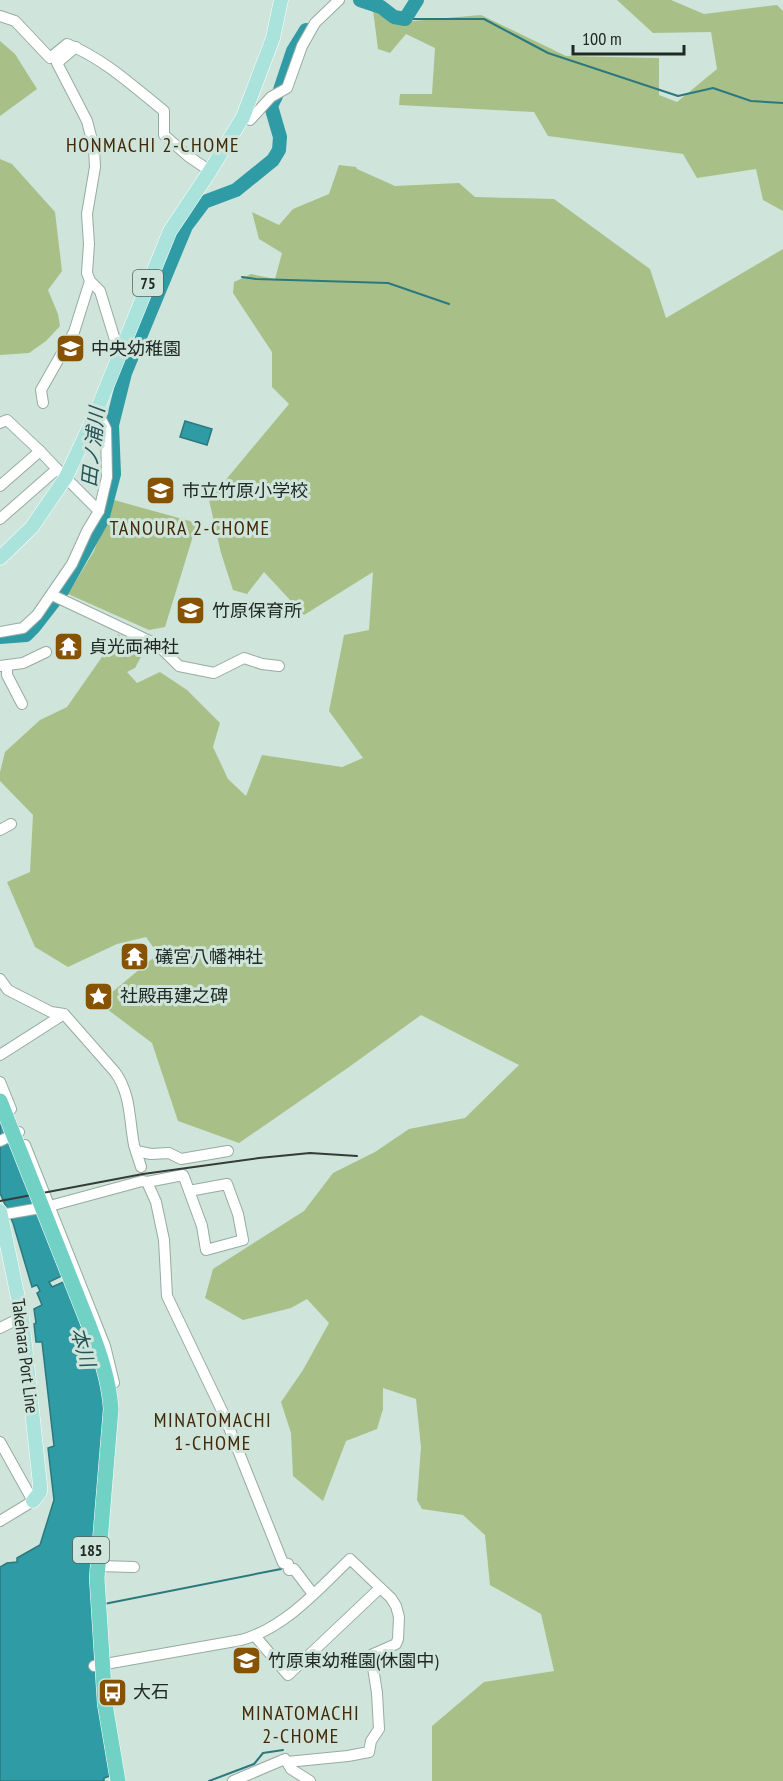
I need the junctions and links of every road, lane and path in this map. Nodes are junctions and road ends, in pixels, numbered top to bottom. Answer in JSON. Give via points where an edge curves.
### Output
{"nodes":[{"id":1,"x":281,"y":0,"type":"edge"},
{"id":2,"x":339,"y":0,"type":"edge"},
{"id":3,"x":0,"y":16,"type":"edge"},
{"id":4,"x":76,"y":47,"type":"junction"},
{"id":5,"x":243,"y":117,"type":"junction"},
{"id":6,"x":210,"y":171,"type":"junction"},
{"id":7,"x":90,"y":281,"type":"junction"},
{"id":8,"x":124,"y":343,"type":"junction"},
{"id":9,"x":43,"y":403,"type":"dead end"},
{"id":10,"x":95,"y":415,"type":"junction"},
{"id":11,"x":0,"y":423,"type":"edge"},
{"id":12,"x":40,"y":451,"type":"junction"},
{"id":13,"x":62,"y":473,"type":"junction"},
{"id":14,"x":0,"y":486,"type":"edge"},
{"id":15,"x":99,"y":511,"type":"junction"},
{"id":16,"x":0,"y":519,"type":"edge"},
{"id":17,"x":0,"y":558,"type":"edge"},
{"id":18,"x":56,"y":597,"type":"junction"},
{"id":19,"x":0,"y":632,"type":"edge"},
{"id":20,"x":46,"y":652,"type":"dead end"},
{"id":21,"x":4,"y":665,"type":"edge"},
{"id":22,"x":279,"y":666,"type":"dead end"},
{"id":23,"x":22,"y":704,"type":"dead end"},
{"id":24,"x":11,"y":824,"type":"dead end"},
{"id":25,"x":0,"y":830,"type":"edge"},
{"id":26,"x":0,"y":979,"type":"edge"},
{"id":27,"x":64,"y":1014,"type":"junction"},
{"id":28,"x":0,"y":1055,"type":"edge"},
{"id":29,"x":0,"y":1082,"type":"edge"},
{"id":30,"x":0,"y":1101,"type":"edge"},
{"id":31,"x":0,"y":1127,"type":"edge"},
{"id":32,"x":18,"y":1133,"type":"junction"},
{"id":33,"x":0,"y":1141,"type":"edge"},
{"id":34,"x":136,"y":1151,"type":"junction"},
{"id":35,"x":228,"y":1151,"type":"dead end"},
{"id":36,"x":141,"y":1167,"type":"dead end"},
{"id":37,"x":147,"y":1182,"type":"junction"},
{"id":38,"x":189,"y":1191,"type":"junction"},
{"id":39,"x":48,"y":1206,"type":"junction"},
{"id":40,"x":3,"y":1214,"type":"edge"},
{"id":41,"x":6,"y":1271,"type":"edge"},
{"id":42,"x":22,"y":1317,"type":"junction"},
{"id":43,"x":0,"y":1328,"type":"edge"},
{"id":44,"x":110,"y":1391,"type":"junction"},
{"id":45,"x":0,"y":1442,"type":"edge"},
{"id":46,"x":33,"y":1501,"type":"junction"},
{"id":47,"x":0,"y":1521,"type":"edge"},
{"id":48,"x":102,"y":1566,"type":"junction"},
{"id":49,"x":134,"y":1568,"type":"dead end"},
{"id":50,"x":380,"y":1588,"type":"junction"},
{"id":51,"x":314,"y":1594,"type":"junction"},
{"id":52,"x":255,"y":1636,"type":"junction"},
{"id":53,"x":103,"y":1665,"type":"junction"},
{"id":54,"x":287,"y":1762,"type":"junction"},
{"id":55,"x":113,"y":1778,"type":"edge"},
{"id":56,"x":233,"y":1781,"type":"edge"},
{"id":57,"x":310,"y":1781,"type":"edge"}],
"edges":[{"from":1,"to":5,"type":"main road","number":"75","via":[[273,38]]},
{"from":2,"to":5,"type":"street","via":[[315,23],[287,88],[271,97],[250,120]]},
{"from":3,"to":4,"type":"street","via":[[15,21],[50,58],[67,44]]},
{"from":4,"to":6,"type":"street","via":[[120,75],[164,111],[164,135]]},
{"from":4,"to":7,"type":"street","via":[[57,63],[87,121],[94,148],[87,214]]},
{"from":5,"to":6,"type":"main road","number":"75"},
{"from":6,"to":8,"type":"main road","number":"75","via":[[170,231]]},
{"from":7,"to":8,"type":"street","via":[[100,291],[116,340]]},
{"from":7,"to":9,"type":"street","via":[[74,332],[41,390]]},
{"from":8,"to":10,"type":"main road","number":"75"},
{"from":10,"to":13,"type":"main road","number":"75"},
{"from":10,"to":15,"type":"street","via":[[106,429],[107,477]]},
{"from":11,"to":12,"type":"street","via":[[8,420]]},
{"from":12,"to":13,"type":"street"},
{"from":12,"to":14,"type":"street"},
{"from":13,"to":15,"type":"street"},
{"from":13,"to":16,"type":"street"},
{"from":13,"to":17,"type":"main road","number":"75","via":[[32,526]]},
{"from":15,"to":18,"type":"street"},
{"from":18,"to":19,"type":"street","via":[[23,628]]},
{"from":18,"to":22,"type":"street","via":[[158,645],[179,666],[214,673],[244,658]]},
{"from":20,"to":21,"type":"street","via":[[23,663]]},
{"from":21,"to":23,"type":"street"},
{"from":24,"to":25,"type":"street"},
{"from":26,"to":27,"type":"street","via":[[8,990],[51,1012]]},
{"from":27,"to":28,"type":"street"},
{"from":27,"to":34,"type":"street","via":[[122,1082]]},
{"from":29,"to":32,"type":"street"},
{"from":30,"to":44,"type":"highway","number":"185","bridge":true,"via":[[100,1355]]},
{"from":31,"to":44,"type":"highway","number":"185"},
{"from":32,"to":33,"type":"street"},
{"from":32,"to":39,"type":"street"},
{"from":34,"to":35,"type":"street","via":[[169,1153],[181,1159]]},
{"from":34,"to":36,"type":"street"},
{"from":37,"to":38,"type":"street","via":[[183,1175]]},
{"from":37,"to":39,"type":"street"},
{"from":37,"to":51,"type":"street","via":[[156,1202],[164,1240],[167,1296],[224,1415],[283,1563],[294,1569]]},
{"from":38,"to":38,"type":"street","via":[[206,1250],[243,1240],[227,1184]]},
{"from":39,"to":40,"type":"street"},
{"from":39,"to":44,"type":"street","via":[[105,1346],[111,1364]]},
{"from":40,"to":41,"type":"main road","name":"Takehara Port Line"},
{"from":41,"to":42,"type":"main road","name":"Takehara Port Line"},
{"from":42,"to":43,"type":"street"},
{"from":42,"to":46,"type":"main road","name":"Takehara Port Line","via":[[40,1485]]},
{"from":44,"to":48,"type":"highway","number":"185"},
{"from":44,"to":53,"type":"highway","number":"185","via":[[102,1432],[89,1580]]},
{"from":45,"to":46,"type":"street"},
{"from":46,"to":47,"type":"street"},
{"from":48,"to":49,"type":"street"},
{"from":48,"to":53,"type":"street"},
{"from":48,"to":53,"type":"highway","number":"185","via":[[98,1610]]},
{"from":50,"to":51,"type":"street","via":[[350,1559]]},
{"from":50,"to":52,"type":"street","via":[[288,1675]]},
{"from":50,"to":54,"type":"street","via":[[396,1606],[398,1639],[396,1644],[371,1655],[379,1729],[370,1741],[369,1752]]},
{"from":51,"to":52,"type":"street","via":[[274,1627]]},
{"from":52,"to":53,"type":"street"},
{"from":53,"to":55,"type":"highway","number":"185"},
{"from":54,"to":56,"type":"street","via":[[285,1759]]},
{"from":54,"to":57,"type":"street"}]}
